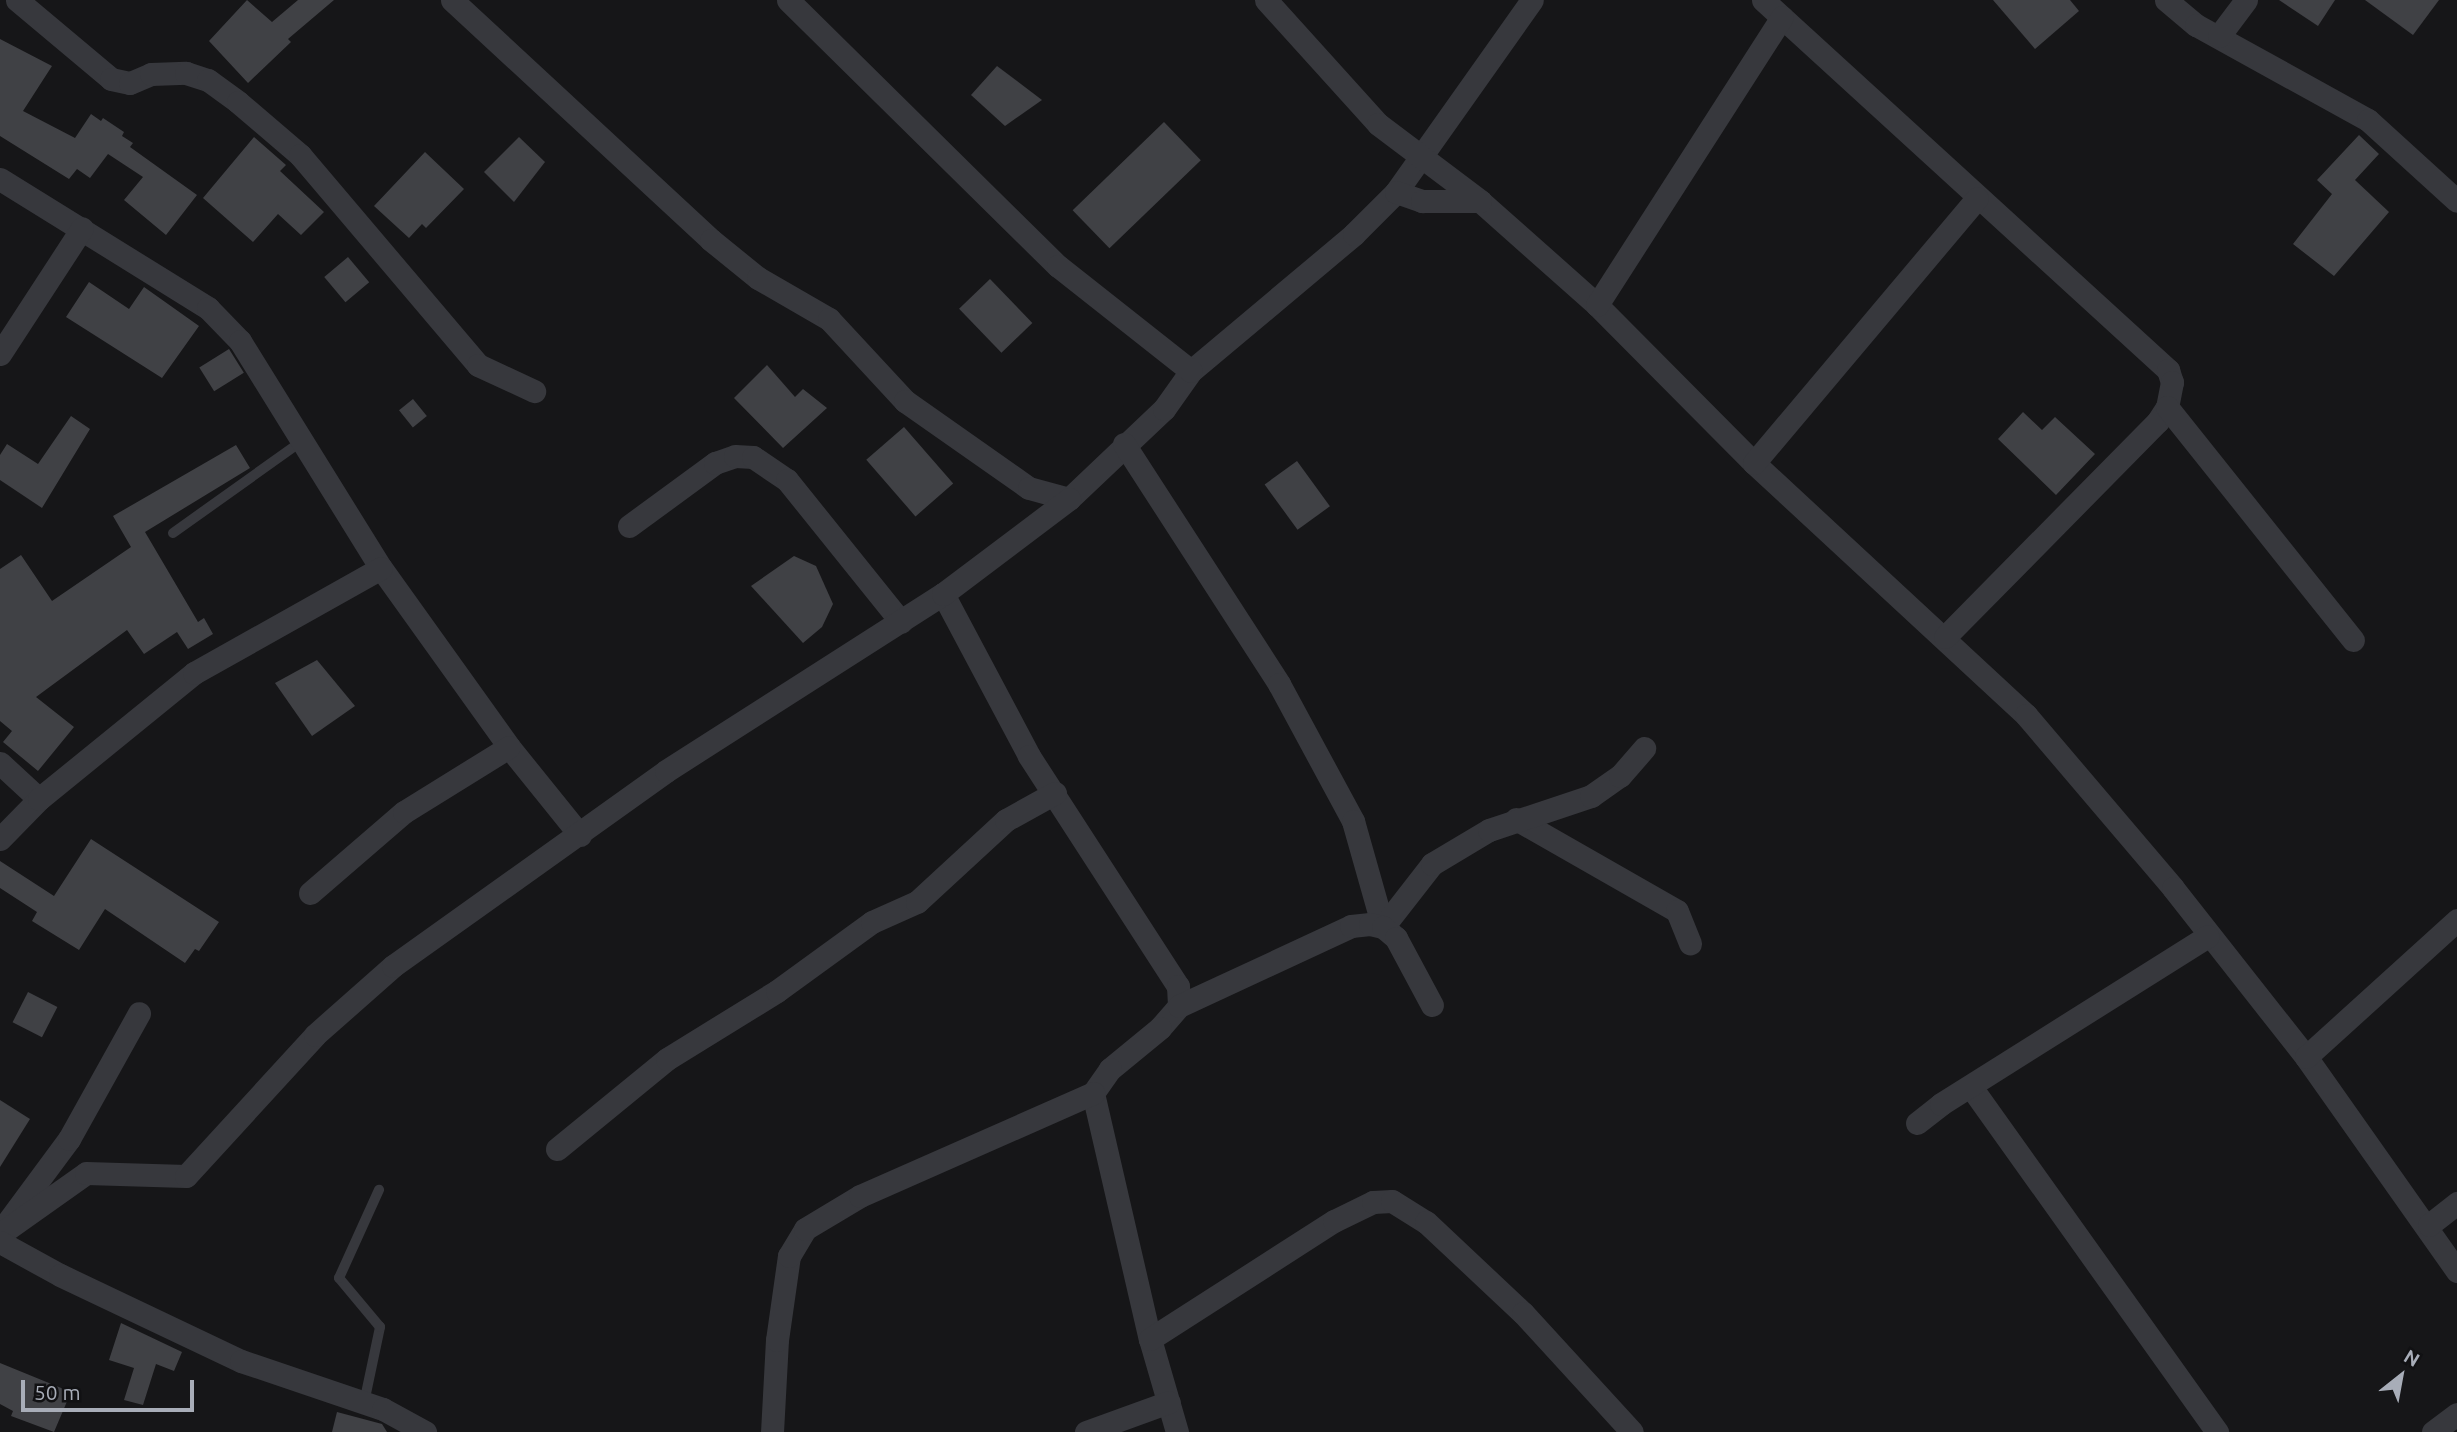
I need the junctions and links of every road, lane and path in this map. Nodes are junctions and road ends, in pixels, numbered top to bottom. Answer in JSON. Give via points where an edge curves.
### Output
{"nodes":[{"id":1,"x":17,"y":0,"type":"edge"},
{"id":2,"x":452,"y":0,"type":"edge"},
{"id":3,"x":788,"y":0,"type":"edge"},
{"id":4,"x":1266,"y":0,"type":"edge"},
{"id":5,"x":1532,"y":0,"type":"edge"},
{"id":6,"x":1763,"y":0,"type":"edge"},
{"id":7,"x":2166,"y":0,"type":"edge"},
{"id":8,"x":2246,"y":0,"type":"edge"},
{"id":9,"x":1782,"y":17,"type":"junction"},
{"id":10,"x":2219,"y":36,"type":"junction"},
{"id":11,"x":1420,"y":156,"type":"junction"},
{"id":12,"x":0,"y":178,"type":"edge"},
{"id":13,"x":1396,"y":192,"type":"junction"},
{"id":14,"x":1977,"y":198,"type":"junction"},
{"id":15,"x":1480,"y":201,"type":"junction"},
{"id":16,"x":2457,"y":201,"type":"edge"},
{"id":17,"x":82,"y":228,"type":"junction"},
{"id":18,"x":1597,"y":305,"type":"junction"},
{"id":19,"x":0,"y":354,"type":"edge"},
{"id":20,"x":1191,"y":371,"type":"junction"},
{"id":21,"x":534,"y":391,"type":"dead end"},
{"id":22,"x":2167,"y":407,"type":"junction"},
{"id":23,"x":304,"y":439,"type":"junction"},
{"id":24,"x":1124,"y":444,"type":"junction"},
{"id":25,"x":1754,"y":463,"type":"junction"},
{"id":26,"x":1069,"y":499,"type":"junction"},
{"id":27,"x":629,"y":526,"type":"dead end"},
{"id":28,"x":173,"y":533,"type":"dead end"},
{"id":29,"x":380,"y":568,"type":"junction"},
{"id":30,"x":943,"y":594,"type":"junction"},
{"id":31,"x":901,"y":622,"type":"junction"},
{"id":32,"x":1945,"y":638,"type":"junction"},
{"id":33,"x":2353,"y":640,"type":"dead end"},
{"id":34,"x":509,"y":747,"type":"junction"},
{"id":35,"x":1644,"y":748,"type":"dead end"},
{"id":36,"x":0,"y":763,"type":"edge"},
{"id":37,"x":1055,"y":793,"type":"junction"},
{"id":38,"x":40,"y":799,"type":"junction"},
{"id":39,"x":1516,"y":819,"type":"junction"},
{"id":40,"x":580,"y":835,"type":"junction"},
{"id":41,"x":0,"y":839,"type":"edge"},
{"id":42,"x":310,"y":893,"type":"dead end"},
{"id":43,"x":2457,"y":920,"type":"edge"},
{"id":44,"x":1383,"y":927,"type":"junction"},
{"id":45,"x":2208,"y":936,"type":"junction"},
{"id":46,"x":1690,"y":943,"type":"dead end"},
{"id":47,"x":1432,"y":1005,"type":"dead end"},
{"id":48,"x":1179,"y":1006,"type":"junction"},
{"id":49,"x":139,"y":1013,"type":"dead end"},
{"id":50,"x":2306,"y":1057,"type":"junction"},
{"id":51,"x":1971,"y":1087,"type":"junction"},
{"id":52,"x":1093,"y":1093,"type":"junction"},
{"id":53,"x":1917,"y":1123,"type":"dead end"},
{"id":54,"x":557,"y":1149,"type":"dead end"},
{"id":55,"x":379,"y":1190,"type":"dead end"},
{"id":56,"x":2457,"y":1203,"type":"edge"},
{"id":57,"x":2429,"y":1225,"type":"junction"},
{"id":58,"x":0,"y":1233,"type":"edge"},
{"id":59,"x":0,"y":1241,"type":"edge"},
{"id":60,"x":2457,"y":1271,"type":"edge"},
{"id":61,"x":1150,"y":1339,"type":"junction"},
{"id":62,"x":1169,"y":1402,"type":"junction"},
{"id":63,"x":364,"y":1403,"type":"junction"},
{"id":64,"x":2457,"y":1414,"type":"edge"},
{"id":65,"x":425,"y":1432,"type":"edge"},
{"id":66,"x":772,"y":1432,"type":"edge"},
{"id":67,"x":1086,"y":1432,"type":"edge"},
{"id":68,"x":1177,"y":1432,"type":"edge"},
{"id":69,"x":1632,"y":1432,"type":"edge"},
{"id":70,"x":2217,"y":1432,"type":"edge"},
{"id":71,"x":2434,"y":1432,"type":"edge"}],
"edges":[{"from":1,"to":21,"type":"street","via":[[111,79],[130,83],[151,74],[186,73],[208,80],[238,102],[300,155],[478,365]]},
{"from":2,"to":26,"type":"street","via":[[711,240],[758,278],[829,319],[905,401],[1029,488]]},
{"from":3,"to":20,"type":"street","via":[[1058,266]]},
{"from":4,"to":11,"type":"street","via":[[1378,124]]},
{"from":5,"to":11,"type":"street"},
{"from":6,"to":9,"type":"street"},
{"from":7,"to":10,"type":"street"},
{"from":8,"to":10,"type":"street"},
{"from":9,"to":14,"type":"street"},
{"from":9,"to":18,"type":"street"},
{"from":10,"to":16,"type":"street","via":[[2368,120]]},
{"from":11,"to":13,"type":"street"},
{"from":11,"to":15,"type":"street"},
{"from":12,"to":17,"type":"street"},
{"from":13,"to":15,"type":"street","via":[[1422,201]]},
{"from":13,"to":20,"type":"street","via":[[1354,234]]},
{"from":14,"to":22,"type":"street","via":[[2168,370],[2172,382]]},
{"from":14,"to":25,"type":"street"},
{"from":15,"to":18,"type":"street"},
{"from":17,"to":19,"type":"street"},
{"from":17,"to":23,"type":"street","via":[[208,308],[240,341]]},
{"from":18,"to":25,"type":"street"},
{"from":20,"to":24,"type":"street","via":[[1164,409]]},
{"from":22,"to":32,"type":"street"},
{"from":22,"to":33,"type":"street"},
{"from":23,"to":28,"type":"lane"},
{"from":23,"to":29,"type":"street"},
{"from":24,"to":26,"type":"street"},
{"from":24,"to":44,"type":"street","via":[[1304,729],[1353,821]]},
{"from":25,"to":32,"type":"street"},
{"from":26,"to":30,"type":"street"},
{"from":27,"to":31,"type":"street","via":[[715,463],[735,456],[754,457],[788,480]]},
{"from":29,"to":34,"type":"street"},
{"from":29,"to":38,"type":"street","via":[[194,673]]},
{"from":30,"to":31,"type":"street"},
{"from":30,"to":37,"type":"street","via":[[1009,720]]},
{"from":31,"to":40,"type":"street","via":[[674,766]]},
{"from":32,"to":45,"type":"street","via":[[2026,715]]},
{"from":34,"to":40,"type":"street"},
{"from":34,"to":42,"type":"street","via":[[404,812]]},
{"from":35,"to":39,"type":"street","via":[[1620,776],[1591,796]]},
{"from":36,"to":38,"type":"street"},
{"from":37,"to":48,"type":"street","via":[[1178,986]]},
{"from":37,"to":54,"type":"street","via":[[1006,820],[917,902],[872,922],[777,992],[667,1059]]},
{"from":38,"to":41,"type":"street"},
{"from":39,"to":44,"type":"street","via":[[1433,864]]},
{"from":39,"to":46,"type":"street","via":[[1677,911]]},
{"from":40,"to":58,"type":"street","via":[[393,967],[315,1035],[186,1176],[86,1172]]},
{"from":43,"to":50,"type":"street"},
{"from":44,"to":47,"type":"street","via":[[1396,938]]},
{"from":44,"to":48,"type":"street","via":[[1351,926]]},
{"from":45,"to":50,"type":"street"},
{"from":45,"to":51,"type":"street"},
{"from":48,"to":52,"type":"street","via":[[1110,1069]]},
{"from":49,"to":58,"type":"street","via":[[69,1139]]},
{"from":50,"to":57,"type":"street"},
{"from":51,"to":53,"type":"street"},
{"from":51,"to":70,"type":"street"},
{"from":52,"to":61,"type":"street"},
{"from":52,"to":66,"type":"street","via":[[860,1196],[805,1228],[789,1256],[777,1340]]},
{"from":55,"to":63,"type":"lane","via":[[339,1278],[380,1327]]},
{"from":56,"to":57,"type":"street"},
{"from":57,"to":60,"type":"street"},
{"from":59,"to":63,"type":"street","via":[[60,1275],[241,1361]]},
{"from":61,"to":62,"type":"street"},
{"from":61,"to":69,"type":"street","via":[[1334,1221],[1373,1202],[1392,1201],[1426,1222],[1523,1313]]},
{"from":62,"to":67,"type":"street"},
{"from":62,"to":68,"type":"street"},
{"from":63,"to":65,"type":"street"},
{"from":64,"to":71,"type":"street"}]}
